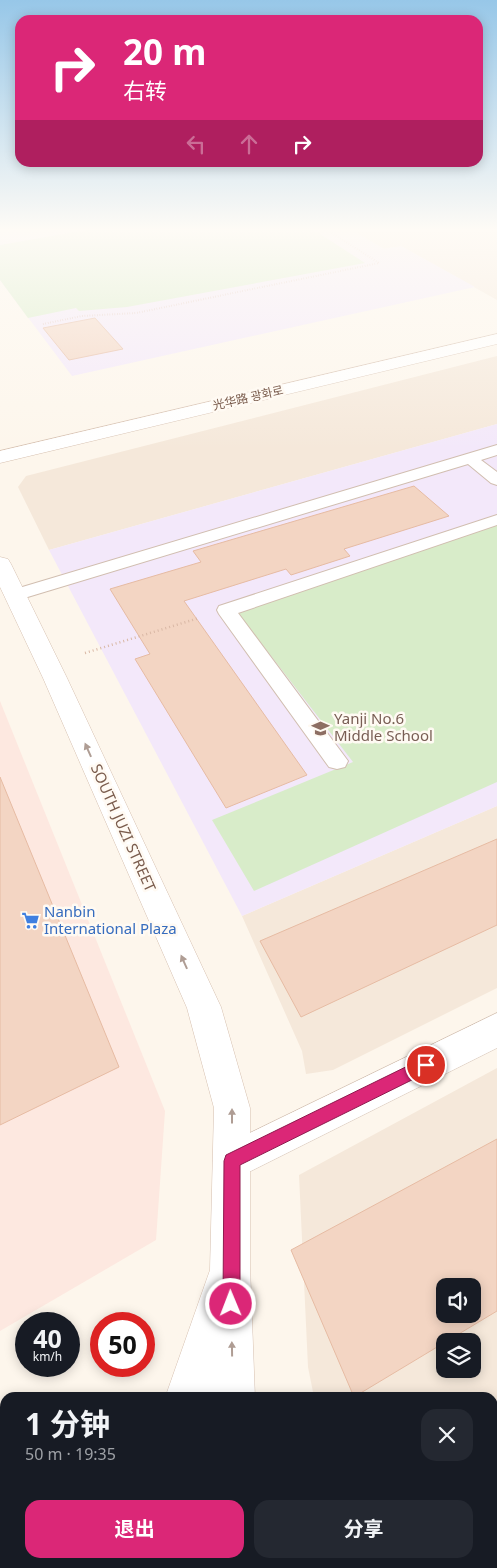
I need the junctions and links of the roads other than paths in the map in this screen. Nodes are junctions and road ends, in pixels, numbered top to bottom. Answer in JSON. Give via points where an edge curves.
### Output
{"nodes":[{"id":1,"x":497,"y":339,"type":"edge"},
{"id":2,"x":497,"y":450,"type":"edge"},
{"id":3,"x":0,"y":457,"type":"edge"},
{"id":4,"x":470,"y":458,"type":"junction"},
{"id":5,"x":497,"y":480,"type":"edge"},
{"id":6,"x":497,"y":520,"type":"edge"},
{"id":7,"x":0,"y":564,"type":"edge"},
{"id":8,"x":15,"y":595,"type":"junction"},
{"id":9,"x":337,"y":761,"type":"dead end"},
{"id":10,"x":497,"y":1030,"type":"edge"},
{"id":11,"x":232,"y":1161,"type":"junction"},
{"id":12,"x":230,"y":1267,"type":"junction"},
{"id":13,"x":189,"y":1392,"type":"edge"},
{"id":14,"x":233,"y":1392,"type":"edge"}],
"edges":[{"from":1,"to":3,"type":"street","name":"光华路 광화로"},
{"from":2,"to":4,"type":"lane"},
{"from":4,"to":5,"type":"lane"},
{"from":4,"to":8,"type":"lane"},
{"from":6,"to":9,"type":"lane","via":[[226,610]]},
{"from":7,"to":8,"type":"street","name":"SOUTH JUZI STREET"},
{"from":11,"to":8,"type":"street","name":"SOUTH JUZI STREET","one_way":true,"via":[[232,1108],[204,1007]]},
{"from":10,"to":11,"type":"street"},
{"from":11,"to":12,"type":"street","name":"SOUTH JUZI STREET"},
{"from":12,"to":13,"type":"street"},
{"from":14,"to":12,"type":"street","name":"SOUTH JUZI STREET","one_way":true}]}
